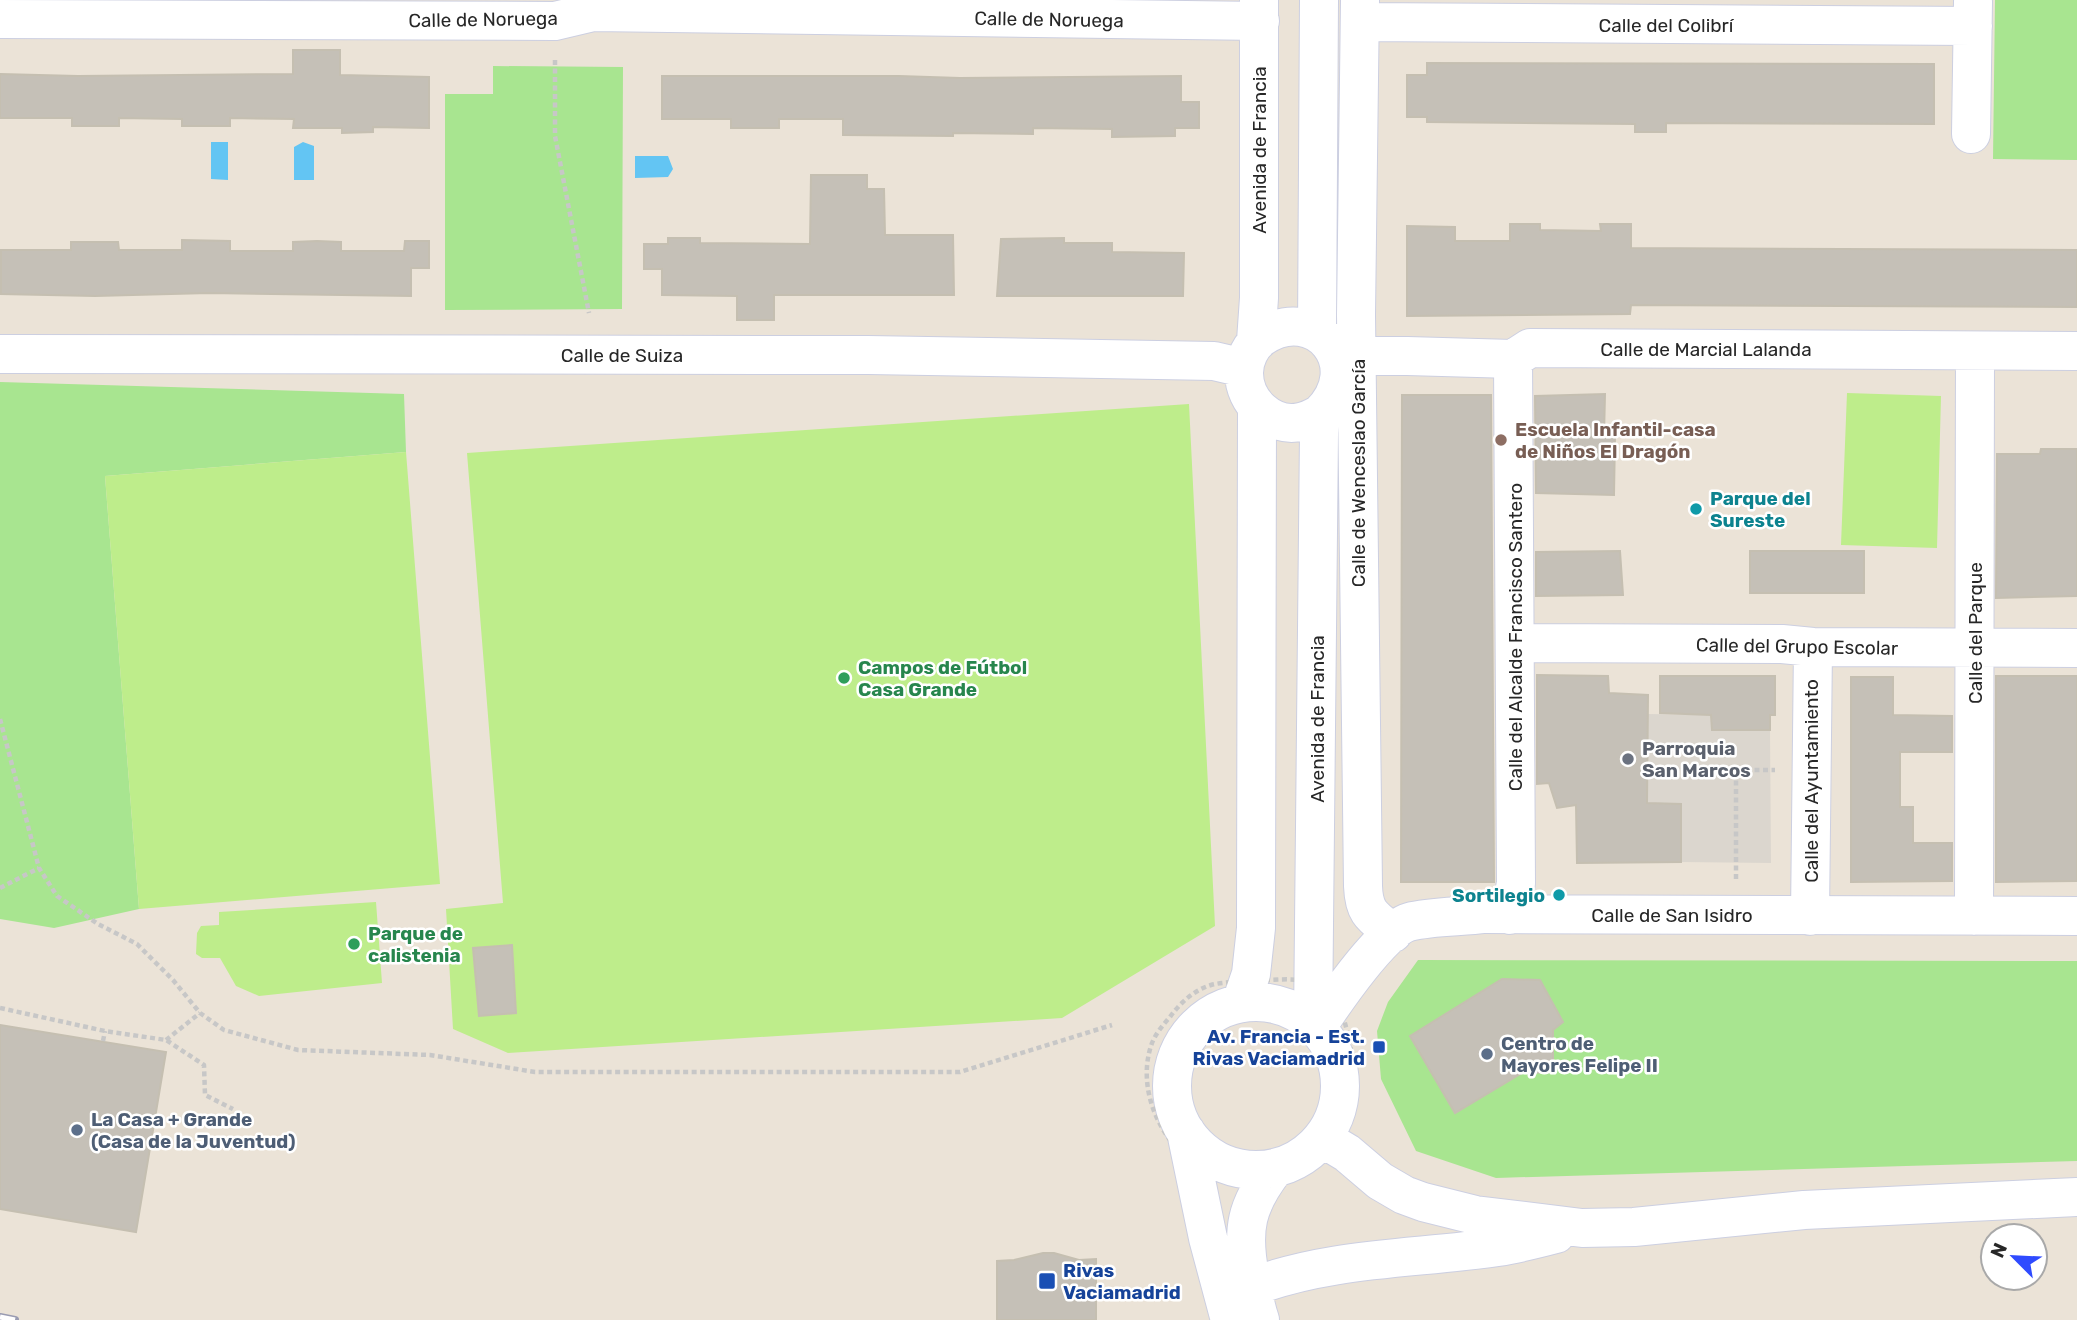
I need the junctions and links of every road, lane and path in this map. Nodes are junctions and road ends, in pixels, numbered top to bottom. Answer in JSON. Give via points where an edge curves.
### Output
{"nodes":[{"id":1,"x":1319,"y":0,"type":"edge"},
{"id":2,"x":593,"y":6,"type":"edge"},
{"id":3,"x":1260,"y":11,"type":"edge"},
{"id":4,"x":1360,"y":11,"type":"edge"},
{"id":5,"x":1973,"y":13,"type":"edge"},
{"id":6,"x":0,"y":19,"type":"edge"},
{"id":7,"x":555,"y":60,"type":"dead end"},
{"id":8,"x":1972,"y":134,"type":"dead end"},
{"id":9,"x":589,"y":313,"type":"dead end"},
{"id":10,"x":1338,"y":349,"type":"junction"},
{"id":11,"x":1975,"y":351,"type":"junction"},
{"id":12,"x":2077,"y":351,"type":"edge"},
{"id":13,"x":0,"y":354,"type":"edge"},
{"id":14,"x":1250,"y":355,"type":"junction"},
{"id":15,"x":1513,"y":359,"type":"junction"},
{"id":16,"x":1257,"y":409,"type":"junction"},
{"id":17,"x":1320,"y":414,"type":"junction"},
{"id":18,"x":1516,"y":643,"type":"junction"},
{"id":19,"x":1812,"y":647,"type":"junction"},
{"id":20,"x":2077,"y":648,"type":"edge"},
{"id":21,"x":1976,"y":649,"type":"junction"},
{"id":22,"x":0,"y":719,"type":"edge"},
{"id":23,"x":1786,"y":770,"type":"dead end"},
{"id":24,"x":39,"y":868,"type":"junction"},
{"id":25,"x":1736,"y":887,"type":"dead end"},
{"id":26,"x":0,"y":888,"type":"edge"},
{"id":27,"x":1510,"y":915,"type":"junction"},
{"id":28,"x":1810,"y":916,"type":"junction"},
{"id":29,"x":1974,"y":916,"type":"junction"},
{"id":30,"x":2077,"y":916,"type":"edge"},
{"id":31,"x":1393,"y":933,"type":"junction"},
{"id":32,"x":1245,"y":992,"type":"junction"},
{"id":33,"x":0,"y":1008,"type":"edge"},
{"id":34,"x":1320,"y":1008,"type":"junction"},
{"id":35,"x":200,"y":1013,"type":"junction"},
{"id":36,"x":1112,"y":1025,"type":"dead end"},
{"id":37,"x":106,"y":1031,"type":"junction"},
{"id":38,"x":166,"y":1040,"type":"junction"},
{"id":39,"x":103,"y":1041,"type":"dead end"},
{"id":40,"x":233,"y":1109,"type":"dead end"},
{"id":41,"x":1327,"y":1140,"type":"junction"},
{"id":42,"x":1190,"y":1148,"type":"junction"},
{"id":43,"x":1269,"y":1176,"type":"junction"},
{"id":44,"x":2077,"y":1197,"type":"edge"},
{"id":45,"x":1582,"y":1228,"type":"junction"},
{"id":46,"x":1256,"y":1303,"type":"edge"},
{"id":47,"x":1230,"y":1320,"type":"edge"}],
"edges":[{"from":1,"to":10,"type":"street"},
{"from":2,"to":3,"type":"street","name":"Calle de Noruega"},
{"from":2,"to":6,"type":"street","name":"Calle de Noruega","via":[[555,21]]},
{"from":3,"to":14,"type":"street","name":"Avenida de Francia","via":[[1259,298]]},
{"from":4,"to":5,"type":"street","name":"Calle del Colibrí"},
{"from":4,"to":10,"type":"street","name":"Calle de Wenceslao García"},
{"from":5,"to":8,"type":"street"},
{"from":7,"to":9,"type":"path","via":[[555,136]]},
{"from":10,"to":14,"type":"street","via":[[1296,326],[1275,328]]},
{"from":10,"to":15,"type":"street","name":"Calle de Marcial Lalanda"},
{"from":10,"to":17,"type":"street","via":[[1338,389]]},
{"from":10,"to":31,"type":"street","name":"Calle de Wenceslao García","via":[[1364,903],[1369,914]]},
{"from":11,"to":12,"type":"street","name":"Calle de Marcial Lalanda"},
{"from":11,"to":15,"type":"street","name":"Calle de Marcial Lalanda","via":[[1530,348]]},
{"from":11,"to":21,"type":"street","name":"Calle del Parque"},
{"from":13,"to":14,"type":"street","name":"Calle de Suiza","via":[[868,355],[1214,361]]},
{"from":14,"to":16,"type":"street","name":"Avenida de Francia","via":[[1244,383]]},
{"from":15,"to":18,"type":"street","name":"Calle del Alcalde Francisco Santero"},
{"from":16,"to":17,"type":"street","via":[[1276,420],[1299,423]]},
{"from":16,"to":32,"type":"street","name":"Avenida de Francia","via":[[1256,928]]},
{"from":17,"to":34,"type":"street","name":"Avenida de Francia"},
{"from":18,"to":19,"type":"street","name":"Calle del Grupo Escolar"},
{"from":18,"to":27,"type":"street","name":"Calle del Alcalde Francisco Santero","via":[[1516,883]]},
{"from":19,"to":21,"type":"street","name":"Calle del Grupo Escolar"},
{"from":19,"to":28,"type":"street","name":"Calle del Ayuntamiento"},
{"from":20,"to":21,"type":"street","name":"Calle del Grupo Escolar"},
{"from":21,"to":29,"type":"street","name":"Calle del Parque"},
{"from":22,"to":24,"type":"path"},
{"from":23,"to":25,"type":"path","via":[[1736,770]]},
{"from":24,"to":26,"type":"path"},
{"from":24,"to":35,"type":"path","via":[[57,896],[137,944]]},
{"from":27,"to":28,"type":"street","name":"Calle de San Isidro"},
{"from":27,"to":31,"type":"street","name":"Calle de San Isidro","via":[[1407,922]]},
{"from":28,"to":29,"type":"street","name":"Calle de San Isidro"},
{"from":29,"to":30,"type":"street","name":"Calle de San Isidro"},
{"from":31,"to":34,"type":"street","name":"Calle de San Isidro"},
{"from":32,"to":34,"type":"path"},
{"from":32,"to":34,"type":"street","via":[[1261,1002],[1297,1012]]},
{"from":32,"to":42,"type":"street","via":[[1202,1021],[1174,1068],[1173,1097]]},
{"from":32,"to":42,"type":"path","via":[[1211,985],[1189,996],[1153,1042],[1148,1068],[1153,1106],[1175,1147]]},
{"from":33,"to":37,"type":"path"},
{"from":34,"to":41,"type":"street","via":[[1340,1074]]},
{"from":34,"to":41,"type":"path","via":[[1343,1012],[1353,1085],[1350,1110]]},
{"from":35,"to":36,"type":"path","via":[[224,1030],[298,1050],[429,1055],[535,1072],[960,1072]]},
{"from":35,"to":38,"type":"path"},
{"from":37,"to":38,"type":"path"},
{"from":37,"to":39,"type":"path"},
{"from":38,"to":40,"type":"path","via":[[204,1065],[205,1094]]},
{"from":41,"to":43,"type":"street"},
{"from":41,"to":43,"type":"path","via":[[1321,1155],[1296,1173]]},
{"from":41,"to":45,"type":"street","via":[[1380,1181],[1423,1202],[1475,1215]]},
{"from":42,"to":43,"type":"street"},
{"from":42,"to":43,"type":"path","via":[[1212,1176],[1246,1184]]},
{"from":42,"to":47,"type":"street"},
{"from":43,"to":46,"type":"street","via":[[1248,1216],[1244,1245]]},
{"from":44,"to":45,"type":"street","via":[[1804,1210]]},
{"from":45,"to":46,"type":"street","via":[[1499,1247],[1284,1275]]}]}
